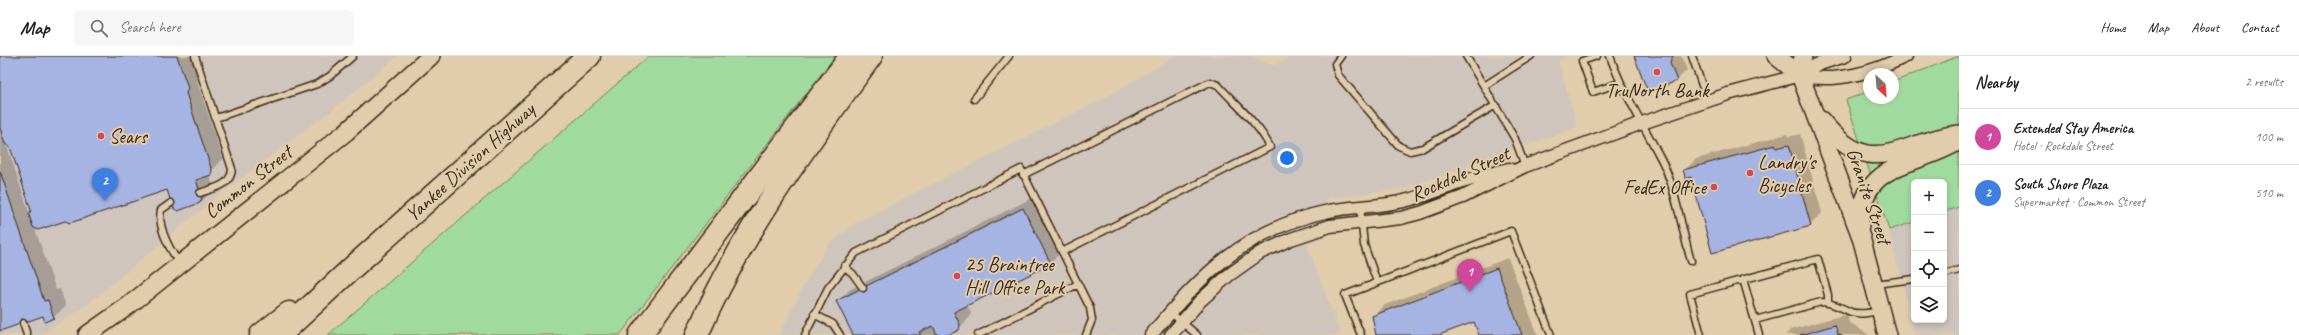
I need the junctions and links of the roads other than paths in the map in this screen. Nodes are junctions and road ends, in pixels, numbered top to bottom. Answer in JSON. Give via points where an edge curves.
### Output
{"nodes":[{"id":1,"x":195,"y":56,"type":"edge"},
{"id":2,"x":353,"y":56,"type":"edge"},
{"id":3,"x":431,"y":56,"type":"edge"},
{"id":4,"x":589,"y":56,"type":"edge"},
{"id":5,"x":851,"y":56,"type":"edge"},
{"id":6,"x":871,"y":56,"type":"edge"},
{"id":7,"x":1009,"y":56,"type":"edge"},
{"id":8,"x":1341,"y":56,"type":"edge"},
{"id":9,"x":1466,"y":56,"type":"edge"},
{"id":10,"x":1531,"y":56,"type":"edge"},
{"id":11,"x":1597,"y":56,"type":"edge"},
{"id":12,"x":1610,"y":56,"type":"edge"},
{"id":13,"x":1692,"y":56,"type":"edge"},
{"id":14,"x":1776,"y":56,"type":"edge"},
{"id":15,"x":1803,"y":56,"type":"edge"},
{"id":16,"x":1845,"y":56,"type":"edge"},
{"id":17,"x":1906,"y":56,"type":"edge"},
{"id":18,"x":1800,"y":75,"type":"junction"},
{"id":19,"x":1619,"y":82,"type":"junction"},
{"id":20,"x":1484,"y":86,"type":"junction"},
{"id":21,"x":974,"y":100,"type":"dead end"},
{"id":22,"x":1707,"y":100,"type":"junction"},
{"id":23,"x":1496,"y":105,"type":"junction"},
{"id":24,"x":1814,"y":113,"type":"junction"},
{"id":25,"x":216,"y":118,"type":"junction"},
{"id":26,"x":1642,"y":123,"type":"junction"},
{"id":27,"x":1959,"y":134,"type":"edge"},
{"id":28,"x":1959,"y":141,"type":"edge"},
{"id":29,"x":1525,"y":166,"type":"junction"},
{"id":30,"x":1023,"y":175,"type":"junction"},
{"id":31,"x":200,"y":193,"type":"dead end"},
{"id":32,"x":171,"y":203,"type":"dead end"},
{"id":33,"x":1360,"y":206,"type":"junction"},
{"id":34,"x":1361,"y":222,"type":"junction"},
{"id":35,"x":1861,"y":237,"type":"junction"},
{"id":36,"x":1062,"y":252,"type":"junction"},
{"id":37,"x":1691,"y":260,"type":"dead end"},
{"id":38,"x":180,"y":264,"type":"junction"},
{"id":39,"x":844,"y":266,"type":"junction"},
{"id":40,"x":352,"y":268,"type":"junction"},
{"id":41,"x":1959,"y":270,"type":"edge"},
{"id":42,"x":1947,"y":273,"type":"edge"},
{"id":43,"x":1743,"y":279,"type":"junction"},
{"id":44,"x":1911,"y":280,"type":"edge"},
{"id":45,"x":1377,"y":282,"type":"junction"},
{"id":46,"x":1078,"y":284,"type":"junction"},
{"id":47,"x":1875,"y":284,"type":"junction"},
{"id":48,"x":863,"y":288,"type":"dead end"},
{"id":49,"x":1828,"y":302,"type":"junction"},
{"id":50,"x":1881,"y":310,"type":"junction"},
{"id":51,"x":1170,"y":312,"type":"junction"},
{"id":52,"x":814,"y":314,"type":"junction"},
{"id":53,"x":1755,"y":320,"type":"junction"},
{"id":54,"x":1182,"y":322,"type":"junction"},
{"id":55,"x":23,"y":323,"type":"dead end"},
{"id":56,"x":27,"y":335,"type":"edge"},
{"id":57,"x":87,"y":335,"type":"edge"},
{"id":58,"x":261,"y":335,"type":"edge"},
{"id":59,"x":280,"y":335,"type":"edge"},
{"id":60,"x":640,"y":335,"type":"edge"},
{"id":61,"x":697,"y":335,"type":"edge"},
{"id":62,"x":804,"y":335,"type":"edge"},
{"id":63,"x":840,"y":335,"type":"edge"},
{"id":64,"x":978,"y":335,"type":"edge"},
{"id":65,"x":1086,"y":335,"type":"edge"},
{"id":66,"x":1151,"y":335,"type":"edge"},
{"id":67,"x":1171,"y":335,"type":"edge"},
{"id":68,"x":1197,"y":335,"type":"edge"},
{"id":69,"x":1361,"y":335,"type":"edge"},
{"id":70,"x":1551,"y":335,"type":"edge"},
{"id":71,"x":1702,"y":335,"type":"edge"},
{"id":72,"x":1759,"y":335,"type":"edge"},
{"id":73,"x":1887,"y":335,"type":"edge"}],
"edges":[{"from":1,"to":25,"type":"lane"},
{"from":2,"to":25,"type":"lane","via":[[317,84]]},
{"from":3,"to":38,"type":"main road","name":"Common Street","via":[[346,132]]},
{"from":4,"to":40,"type":"highway","name":"Yankee Division Highway"},
{"from":5,"to":60,"type":"highway"},
{"from":6,"to":61,"type":"highway","via":[[784,175],[727,272]]},
{"from":7,"to":21,"type":"lane"},
{"from":8,"to":23,"type":"lane","via":[[1335,64],[1338,75],[1399,146],[1406,150],[1423,148]]},
{"from":9,"to":20,"type":"lane"},
{"from":10,"to":20,"type":"lane"},
{"from":11,"to":19,"type":"lane","via":[[1582,61],[1593,92]]},
{"from":12,"to":19,"type":"lane"},
{"from":13,"to":22,"type":"lane"},
{"from":14,"to":18,"type":"main road"},
{"from":15,"to":18,"type":"main road","name":"Granite Street"},
{"from":16,"to":18,"type":"street","via":[[1816,65]]},
{"from":17,"to":18,"type":"street","via":[[1876,68],[1841,77],[1821,79]]},
{"from":18,"to":22,"type":"street","name":"Rockdale Street"},
{"from":18,"to":24,"type":"main road","name":"Granite Street"},
{"from":19,"to":26,"type":"lane"},
{"from":20,"to":23,"type":"lane"},
{"from":22,"to":26,"type":"street","name":"Rockdale Street"},
{"from":23,"to":29,"type":"lane","via":[[1516,139]]},
{"from":24,"to":27,"type":"main road","via":[[1844,142],[1872,156],[1885,156],[1938,138]]},
{"from":24,"to":35,"type":"main road","name":"Granite Street"},
{"from":25,"to":31,"type":"lane","via":[[232,173],[224,184]]},
{"from":26,"to":29,"type":"street","name":"Rockdale Street"},
{"from":26,"to":37,"type":"lane","via":[[1665,168]]},
{"from":28,"to":35,"type":"main road","via":[[1942,151],[1882,175],[1864,202],[1860,220]]},
{"from":29,"to":33,"type":"street","name":"Rockdale Street","via":[[1472,178],[1406,201]]},
{"from":29,"to":34,"type":"street","name":"Rockdale Street","via":[[1463,197],[1432,209],[1401,218]]},
{"from":30,"to":36,"type":"lane"},
{"from":30,"to":36,"type":"lane","via":[[1210,82],[1218,85],[1269,144],[1270,147]]},
{"from":30,"to":39,"type":"lane","via":[[1021,169],[868,246],[856,253]]},
{"from":32,"to":38,"type":"lane","via":[[161,210],[160,220]]},
{"from":33,"to":34,"type":"lane"},
{"from":33,"to":51,"type":"street","name":"Rockdale Street","via":[[1305,217],[1252,240],[1198,280]]},
{"from":34,"to":45,"type":"lane","via":[[1365,250]]},
{"from":34,"to":54,"type":"street","name":"Rockdale Street","via":[[1330,226],[1305,233],[1260,254],[1219,283]]},
{"from":35,"to":47,"type":"main road","name":"Granite Street"},
{"from":36,"to":46,"type":"lane"},
{"from":38,"to":57,"type":"main road","name":"Common Street"},
{"from":39,"to":48,"type":"lane"},
{"from":39,"to":52,"type":"lane"},
{"from":40,"to":58,"type":"highway"},
{"from":40,"to":59,"type":"highway"},
{"from":41,"to":42,"type":"lane"},
{"from":43,"to":49,"type":"lane","via":[[1818,259]]},
{"from":43,"to":53,"type":"lane"},
{"from":43,"to":71,"type":"lane","via":[[1690,294]]},
{"from":44,"to":47,"type":"lane"},
{"from":45,"to":69,"type":"lane","via":[[1345,295]]},
{"from":45,"to":70,"type":"lane","via":[[1510,231]]},
{"from":46,"to":64,"type":"lane"},
{"from":46,"to":65,"type":"lane","via":[[1092,316]]},
{"from":47,"to":50,"type":"main road","name":"Granite Street"},
{"from":49,"to":50,"type":"lane","via":[[1854,313],[1865,314]]},
{"from":49,"to":53,"type":"lane"},
{"from":50,"to":73,"type":"main road","name":"Granite Street"},
{"from":51,"to":54,"type":"lane"},
{"from":51,"to":66,"type":"street","name":"Rockdale Street"},
{"from":52,"to":62,"type":"lane"},
{"from":52,"to":63,"type":"lane","via":[[833,324]]},
{"from":53,"to":72,"type":"lane"},
{"from":54,"to":67,"type":"street","name":"Rockdale Street"},
{"from":54,"to":68,"type":"lane"},
{"from":55,"to":56,"type":"lane"}]}
